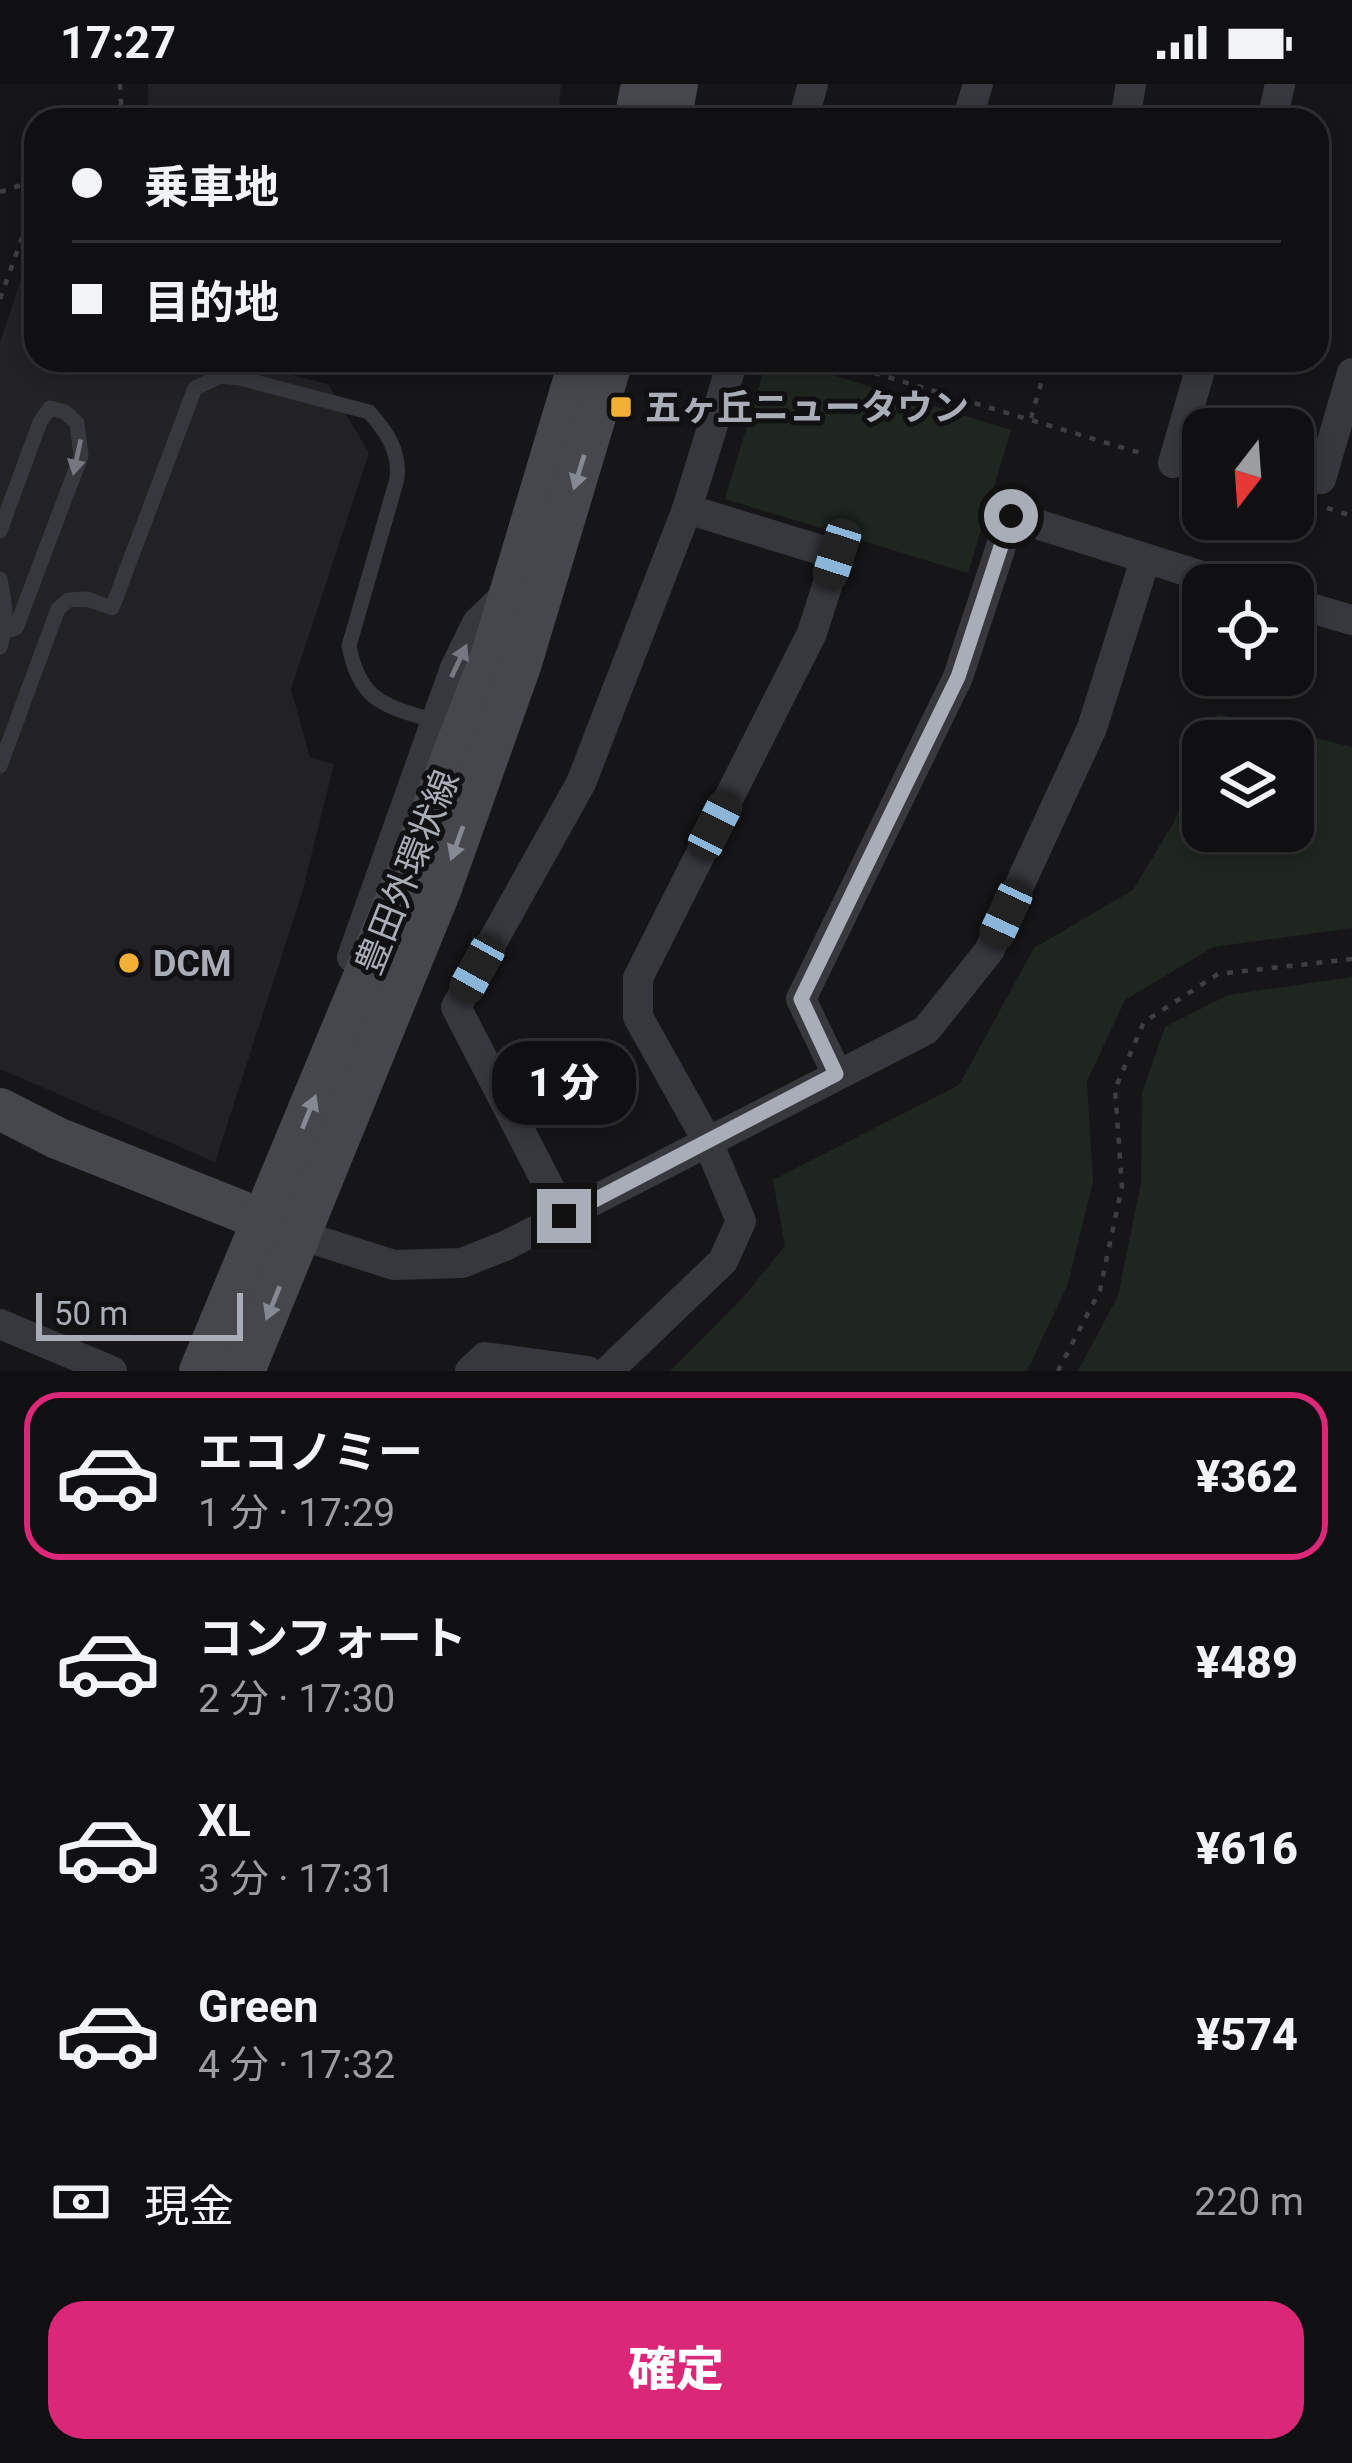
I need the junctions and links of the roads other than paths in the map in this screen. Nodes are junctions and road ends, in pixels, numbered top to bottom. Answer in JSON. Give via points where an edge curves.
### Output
{"nodes":[{"id":1,"x":576,"y":372,"type":"edge"},
{"id":2,"x":608,"y":372,"type":"edge"},
{"id":3,"x":729,"y":372,"type":"edge"},
{"id":4,"x":1201,"y":372,"type":"edge"},
{"id":5,"x":1352,"y":373,"type":"edge"},
{"id":6,"x":1193,"y":408,"type":"edge"},
{"id":7,"x":1314,"y":477,"type":"edge"},
{"id":8,"x":687,"y":509,"type":"junction"},
{"id":9,"x":0,"y":531,"type":"edge"},
{"id":10,"x":1145,"y":560,"type":"junction"},
{"id":11,"x":1182,"y":571,"type":"edge"},
{"id":12,"x":0,"y":579,"type":"edge"},
{"id":13,"x":511,"y":590,"type":"junction"},
{"id":14,"x":1314,"y":609,"type":"edge"},
{"id":15,"x":1352,"y":620,"type":"edge"},
{"id":16,"x":3,"y":639,"type":"edge"},
{"id":17,"x":434,"y":721,"type":"junction"},
{"id":18,"x":0,"y":766,"type":"edge"},
{"id":19,"x":351,"y":1010,"type":"junction"},
{"id":20,"x":836,"y":1074,"type":"junction"},
{"id":21,"x":0,"y":1109,"type":"edge"},
{"id":22,"x":708,"y":1142,"type":"junction"},
{"id":23,"x":564,"y":1216,"type":"junction"},
{"id":24,"x":282,"y":1227,"type":"junction"},
{"id":25,"x":0,"y":1324,"type":"edge"},
{"id":26,"x":112,"y":1371,"type":"edge"},
{"id":27,"x":200,"y":1371,"type":"edge"},
{"id":28,"x":244,"y":1371,"type":"edge"},
{"id":29,"x":470,"y":1371,"type":"edge"},
{"id":30,"x":588,"y":1371,"type":"edge"},
{"id":31,"x":608,"y":1371,"type":"edge"}],
"edges":[{"from":1,"to":13,"type":"street","name":"豊田外環状線"},
{"from":2,"to":24,"type":"street","name":"豊田外環状線","one_way":true,"via":[[506,708],[441,888]]},
{"from":3,"to":8,"type":"street"},
{"from":4,"to":6,"type":"street"},
{"from":5,"to":7,"type":"street","via":[[1321,479]]},
{"from":8,"to":22,"type":"street","via":[[837,554],[812,633],[638,978],[638,1017]]},
{"from":8,"to":23,"type":"street","via":[[581,783],[456,1006]]},
{"from":9,"to":16,"type":"lane","one_way":true,"via":[[40,422],[50,408],[65,412],[77,423],[81,456],[16,628]]},
{"from":10,"to":11,"type":"street"},
{"from":10,"to":20,"type":"street","via":[[1092,728],[989,951],[926,1030]]},
{"from":10,"to":20,"type":"street","via":[[1011,516],[958,677],[801,999]]},
{"from":12,"to":16,"type":"lane"},
{"from":17,"to":13,"type":"street","one_way":true,"via":[[477,623]]},
{"from":13,"to":19,"type":"street","name":"豊田外環状線"},
{"from":14,"to":15,"type":"street"},
{"from":17,"to":18,"type":"lane","via":[[369,695],[349,646],[397,479],[382,427],[369,412],[221,376],[195,388],[112,608],[87,599],[58,609]]},
{"from":17,"to":19,"type":"street","via":[[349,965]]},
{"from":24,"to":19,"type":"street","name":"豊田外環状線","one_way":true},
{"from":20,"to":22,"type":"street"},
{"from":21,"to":24,"type":"street"},
{"from":22,"to":23,"type":"street"},
{"from":22,"to":31,"type":"street","via":[[741,1221],[723,1261]]},
{"from":23,"to":24,"type":"street","via":[[461,1263],[394,1265]]},
{"from":24,"to":27,"type":"street","name":"豊田外環状線"},
{"from":24,"to":28,"type":"street","name":"豊田外環状線","one_way":true},
{"from":25,"to":26,"type":"street"},
{"from":29,"to":30,"type":"street","via":[[485,1357]]}]}
